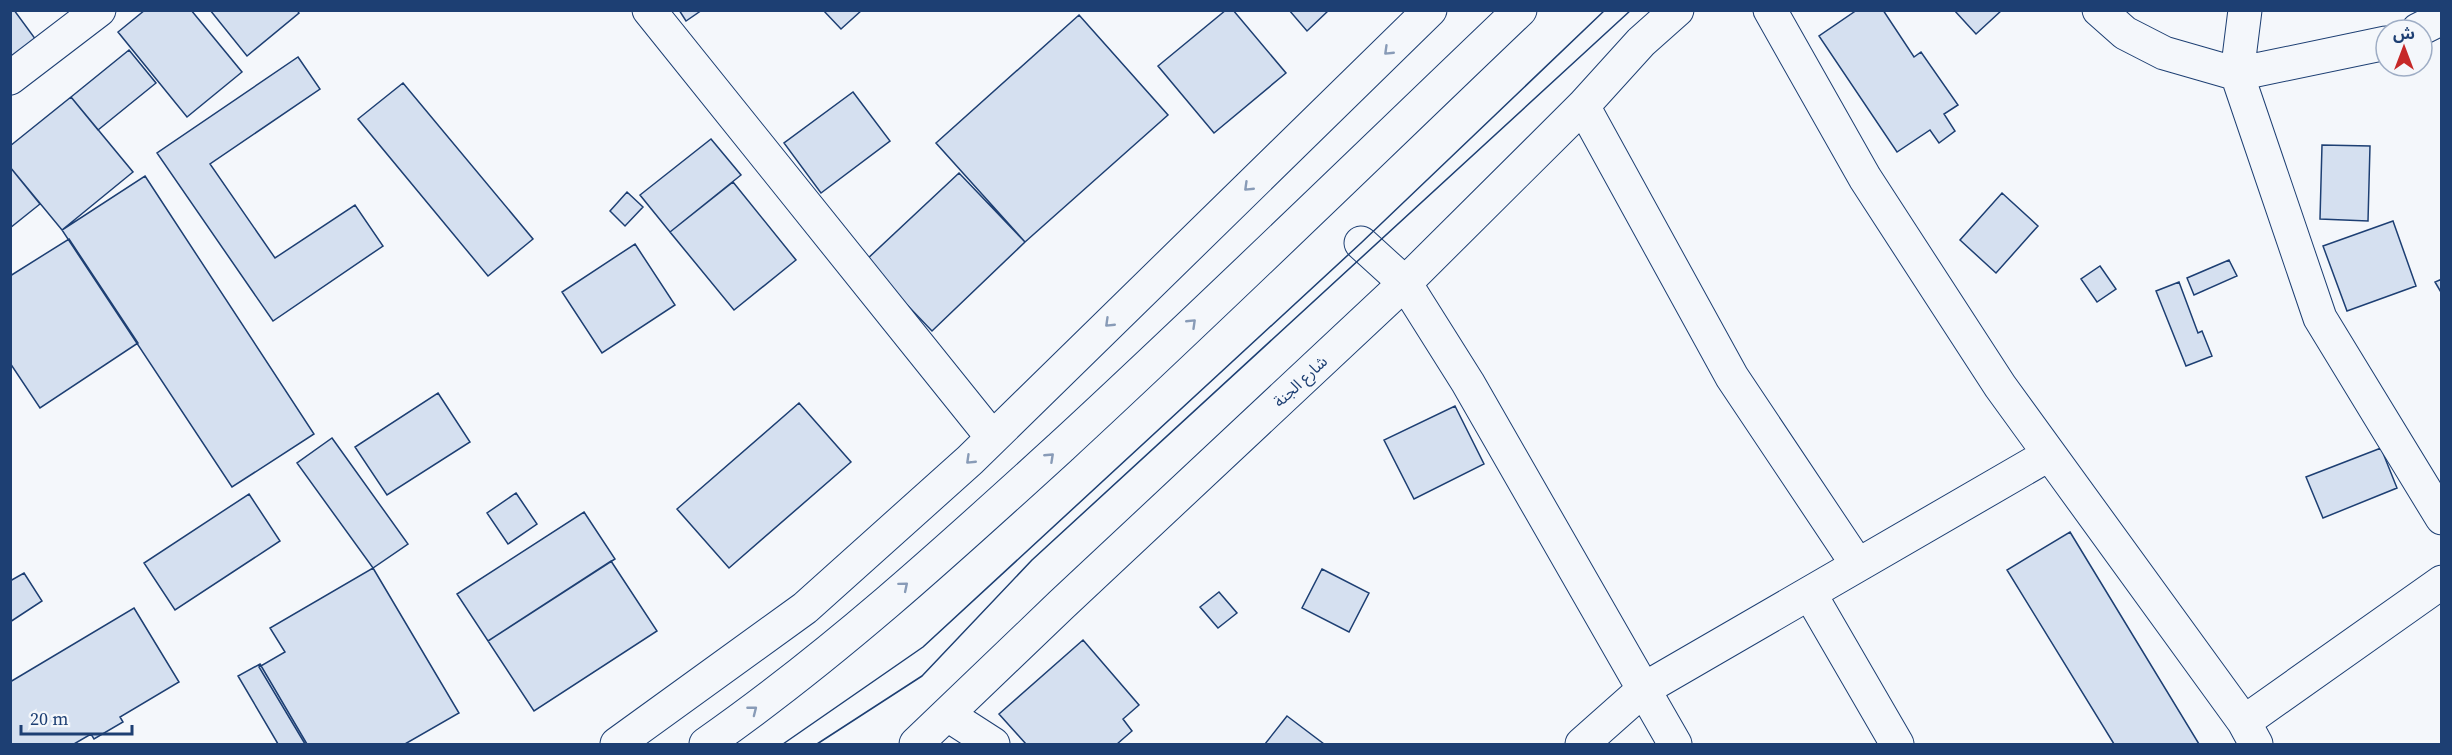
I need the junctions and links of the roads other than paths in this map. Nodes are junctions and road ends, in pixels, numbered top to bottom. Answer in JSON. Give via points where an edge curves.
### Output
{"nodes":[{"id":1,"x":99,"y":10,"type":"edge"},
{"id":2,"x":649,"y":10,"type":"edge"},
{"id":3,"x":1430,"y":10,"type":"edge"},
{"id":4,"x":1520,"y":10,"type":"edge"},
{"id":5,"x":1677,"y":10,"type":"edge"},
{"id":6,"x":1770,"y":10,"type":"edge"},
{"id":7,"x":2099,"y":10,"type":"edge"},
{"id":8,"x":2245,"y":10,"type":"edge"},
{"id":9,"x":2374,"y":45,"type":"edge"},
{"id":10,"x":2237,"y":74,"type":"junction"},
{"id":11,"x":10,"y":78,"type":"edge"},
{"id":12,"x":1583,"y":106,"type":"junction"},
{"id":13,"x":1360,"y":243,"type":"dead end"},
{"id":14,"x":1405,"y":283,"type":"junction"},
{"id":15,"x":992,"y":437,"type":"junction"},
{"id":16,"x":2048,"y":455,"type":"junction"},
{"id":17,"x":2442,"y":518,"type":"edge"},
{"id":18,"x":1857,"y":564,"type":"junction"},
{"id":19,"x":2442,"y":582,"type":"edge"},
{"id":20,"x":1810,"y":594,"type":"junction"},
{"id":21,"x":1644,"y":689,"type":"junction"},
{"id":22,"x":948,"y":714,"type":"junction"},
{"id":23,"x":2250,"y":733,"type":"edge"},
{"id":24,"x":617,"y":744,"type":"edge"},
{"id":25,"x":706,"y":744,"type":"edge"},
{"id":26,"x":916,"y":744,"type":"edge"},
{"id":27,"x":992,"y":744,"type":"edge"},
{"id":28,"x":1582,"y":744,"type":"edge"},
{"id":29,"x":1675,"y":744,"type":"edge"},
{"id":30,"x":1897,"y":744,"type":"edge"}],
"edges":[{"from":1,"to":11,"type":"street"},
{"from":2,"to":15,"type":"street"},
{"from":3,"to":15,"type":"street","one_way":true},
{"from":25,"to":4,"type":"street","one_way":true,"via":[[843,640],[962,538]]},
{"from":5,"to":12,"type":"street","name":"شارع الجنة","via":[[1641,42]]},
{"from":6,"to":16,"type":"street","via":[[1865,178]]},
{"from":7,"to":10,"type":"street","via":[[2125,33],[2164,53]]},
{"from":8,"to":10,"type":"street"},
{"from":9,"to":10,"type":"street"},
{"from":10,"to":17,"type":"street","via":[[2320,318]]},
{"from":12,"to":14,"type":"street","name":"شارع الجنة"},
{"from":12,"to":18,"type":"street","via":[[1732,377]]},
{"from":13,"to":14,"type":"street"},
{"from":14,"to":21,"type":"street","via":[[1468,383]]},
{"from":14,"to":22,"type":"street","name":"شارع الجنة"},
{"from":15,"to":24,"type":"street","one_way":true,"via":[[805,608]]},
{"from":16,"to":18,"type":"street"},
{"from":16,"to":23,"type":"street"},
{"from":18,"to":20,"type":"street"},
{"from":19,"to":23,"type":"street"},
{"from":20,"to":21,"type":"street"},
{"from":20,"to":30,"type":"street"},
{"from":21,"to":28,"type":"street"},
{"from":21,"to":29,"type":"street"},
{"from":22,"to":26,"type":"street","name":"شارع الجنة"},
{"from":22,"to":27,"type":"street"}]}
